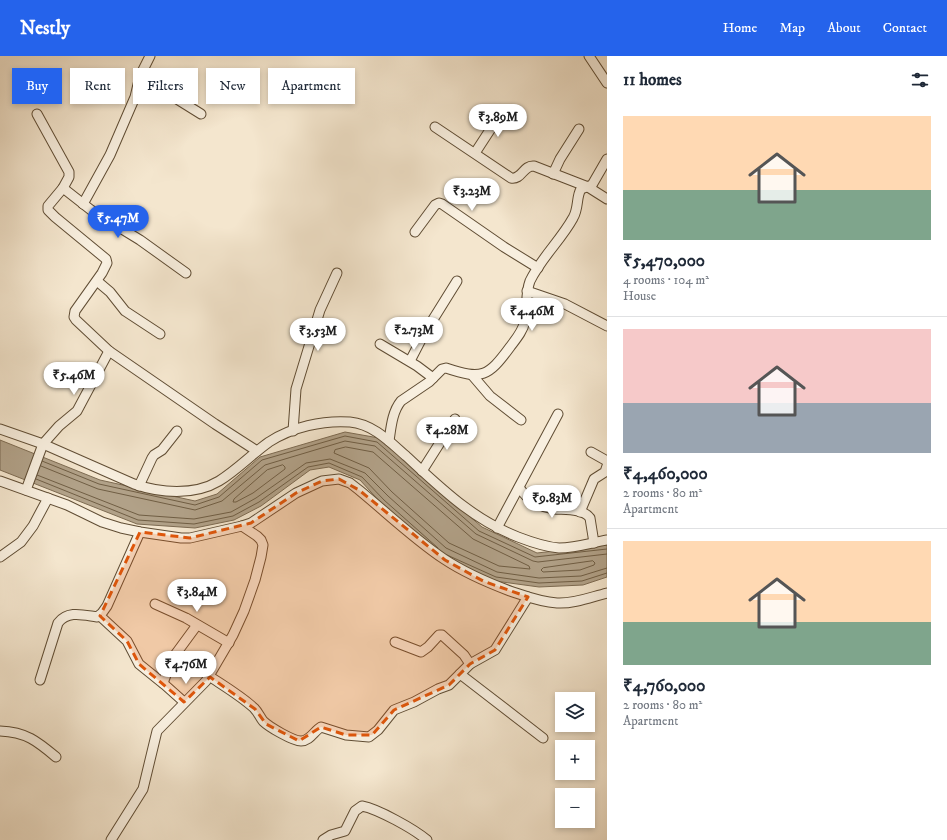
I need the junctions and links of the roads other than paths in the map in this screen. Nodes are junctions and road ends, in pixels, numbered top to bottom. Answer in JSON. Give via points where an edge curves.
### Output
{"nodes":[{"id":1,"x":150,"y":56,"type":"edge"},
{"id":2,"x":589,"y":56,"type":"edge"},
{"id":3,"x":144,"y":68,"type":"edge"},
{"id":4,"x":607,"y":83,"type":"edge"},
{"id":5,"x":133,"y":102,"type":"edge"},
{"id":6,"x":185,"y":104,"type":"edge"},
{"id":7,"x":503,"y":110,"type":"dead end"},
{"id":8,"x":37,"y":114,"type":"dead end"},
{"id":9,"x":201,"y":114,"type":"dead end"},
{"id":10,"x":435,"y":127,"type":"dead end"},
{"id":11,"x":579,"y":129,"type":"dead end"},
{"id":12,"x":475,"y":153,"type":"junction"},
{"id":13,"x":607,"y":159,"type":"edge"},
{"id":14,"x":553,"y":174,"type":"junction"},
{"id":15,"x":588,"y":187,"type":"junction"},
{"id":16,"x":63,"y":188,"type":"junction"},
{"id":17,"x":607,"y":199,"type":"edge"},
{"id":18,"x":82,"y":204,"type":"junction"},
{"id":19,"x":415,"y":232,"type":"dead end"},
{"id":20,"x":538,"y":268,"type":"junction"},
{"id":21,"x":337,"y":272,"type":"dead end"},
{"id":22,"x":186,"y":273,"type":"dead end"},
{"id":23,"x":96,"y":281,"type":"junction"},
{"id":24,"x":457,"y":281,"type":"dead end"},
{"id":25,"x":527,"y":291,"type":"junction"},
{"id":26,"x":607,"y":326,"type":"edge"},
{"id":27,"x":160,"y":334,"type":"dead end"},
{"id":28,"x":380,"y":344,"type":"dead end"},
{"id":29,"x":109,"y":351,"type":"junction"},
{"id":30,"x":410,"y":361,"type":"junction"},
{"id":31,"x":472,"y":375,"type":"junction"},
{"id":32,"x":434,"y":378,"type":"junction"},
{"id":33,"x":558,"y":414,"type":"dead end"},
{"id":34,"x":455,"y":419,"type":"dead end"},
{"id":35,"x":521,"y":420,"type":"dead end"},
{"id":36,"x":0,"y":429,"type":"edge"},
{"id":37,"x":293,"y":430,"type":"junction"},
{"id":38,"x":177,"y":431,"type":"dead end"},
{"id":39,"x":388,"y":441,"type":"junction"},
{"id":40,"x":43,"y":445,"type":"junction"},
{"id":41,"x":257,"y":451,"type":"junction"},
{"id":42,"x":591,"y":452,"type":"dead end"},
{"id":43,"x":607,"y":462,"type":"edge"},
{"id":44,"x":607,"y":466,"type":"edge"},
{"id":45,"x":422,"y":471,"type":"junction"},
{"id":46,"x":0,"y":481,"type":"edge"},
{"id":47,"x":139,"y":486,"type":"junction"},
{"id":48,"x":27,"y":488,"type":"junction"},
{"id":49,"x":519,"y":488,"type":"junction"},
{"id":50,"x":48,"y":498,"type":"junction"},
{"id":51,"x":580,"y":512,"type":"junction"},
{"id":52,"x":242,"y":526,"type":"junction"},
{"id":53,"x":497,"y":528,"type":"junction"},
{"id":54,"x":140,"y":532,"type":"junction"},
{"id":55,"x":607,"y":540,"type":"edge"},
{"id":56,"x":594,"y":543,"type":"junction"},
{"id":57,"x":0,"y":557,"type":"edge"},
{"id":58,"x":607,"y":593,"type":"edge"},
{"id":59,"x":528,"y":597,"type":"junction"},
{"id":60,"x":155,"y":604,"type":"dead end"},
{"id":61,"x":100,"y":616,"type":"junction"},
{"id":62,"x":197,"y":625,"type":"junction"},
{"id":63,"x":395,"y":642,"type":"dead end"},
{"id":64,"x":229,"y":643,"type":"junction"},
{"id":65,"x":470,"y":664,"type":"junction"},
{"id":66,"x":460,"y":674,"type":"junction"},
{"id":67,"x":209,"y":676,"type":"junction"},
{"id":68,"x":40,"y":680,"type":"dead end"},
{"id":69,"x":163,"y":683,"type":"junction"},
{"id":70,"x":184,"y":702,"type":"junction"},
{"id":71,"x":0,"y":731,"type":"edge"},
{"id":72,"x":543,"y":738,"type":"dead end"},
{"id":73,"x":56,"y":757,"type":"dead end"},
{"id":74,"x":111,"y":840,"type":"edge"},
{"id":75,"x":323,"y":840,"type":"edge"},
{"id":76,"x":427,"y":840,"type":"edge"}],
"edges":[{"from":1,"to":3,"type":"street"},
{"from":2,"to":4,"type":"street"},
{"from":5,"to":18,"type":"street","via":[[110,155]]},
{"from":6,"to":9,"type":"street"},
{"from":7,"to":12,"type":"street"},
{"from":8,"to":16,"type":"street","via":[[68,172],[69,177]]},
{"from":10,"to":12,"type":"street"},
{"from":11,"to":14,"type":"street"},
{"from":12,"to":14,"type":"street","via":[[511,178],[518,177],[529,166]]},
{"from":13,"to":15,"type":"street","via":[[596,180]]},
{"from":14,"to":15,"type":"street"},
{"from":15,"to":17,"type":"street"},
{"from":15,"to":20,"type":"street","via":[[579,192],[573,219]]},
{"from":16,"to":18,"type":"street"},
{"from":16,"to":23,"type":"street","via":[[48,206],[48,210],[106,259],[106,266]]},
{"from":18,"to":22,"type":"street","via":[[140,240]]},
{"from":19,"to":20,"type":"street","via":[[439,203]]},
{"from":20,"to":25,"type":"street"},
{"from":21,"to":37,"type":"street","via":[[320,310],[296,389]]},
{"from":23,"to":27,"type":"street","via":[[110,292],[125,311]]},
{"from":23,"to":29,"type":"street","via":[[75,311],[74,317]]},
{"from":24,"to":30,"type":"street"},
{"from":25,"to":26,"type":"street","via":[[565,304]]},
{"from":25,"to":31,"type":"street","via":[[525,321],[520,334],[492,369]]},
{"from":28,"to":30,"type":"street"},
{"from":29,"to":40,"type":"street","via":[[76,411]]},
{"from":29,"to":41,"type":"street"},
{"from":30,"to":32,"type":"street"},
{"from":31,"to":32,"type":"street","via":[[446,368]]},
{"from":31,"to":35,"type":"street","via":[[490,396]]},
{"from":32,"to":39,"type":"street","via":[[398,405]]},
{"from":33,"to":49,"type":"street"},
{"from":34,"to":45,"type":"street"},
{"from":36,"to":40,"type":"street"},
{"from":37,"to":39,"type":"street","via":[[320,424],[351,422],[369,426]]},
{"from":37,"to":41,"type":"street"},
{"from":38,"to":47,"type":"street","via":[[162,450],[154,455]]},
{"from":39,"to":45,"type":"street"},
{"from":40,"to":47,"type":"street"},
{"from":40,"to":48,"type":"street"},
{"from":41,"to":47,"type":"street","via":[[219,481],[198,490],[176,492]]},
{"from":42,"to":43,"type":"street"},
{"from":44,"to":51,"type":"street","via":[[605,472],[594,479]]},
{"from":45,"to":53,"type":"street","via":[[457,502]]},
{"from":46,"to":48,"type":"street"},
{"from":48,"to":50,"type":"street"},
{"from":49,"to":51,"type":"street","via":[[540,505]]},
{"from":49,"to":53,"type":"street"},
{"from":50,"to":54,"type":"street","via":[[102,522]]},
{"from":50,"to":57,"type":"street","via":[[21,542]]},
{"from":51,"to":56,"type":"street","via":[[588,514],[590,518]]},
{"from":52,"to":54,"type":"street","via":[[190,538]]},
{"from":52,"to":59,"type":"street","via":[[259,519],[296,493],[322,481],[339,479],[350,483],[445,560],[483,581]]},
{"from":52,"to":64,"type":"street","via":[[261,540],[263,545],[255,580]]},
{"from":53,"to":56,"type":"street","via":[[552,547]]},
{"from":54,"to":61,"type":"street"},
{"from":55,"to":56,"type":"street"},
{"from":58,"to":59,"type":"street","via":[[568,602]]},
{"from":59,"to":65,"type":"street","via":[[495,650]]},
{"from":60,"to":62,"type":"street"},
{"from":61,"to":68,"type":"street","via":[[74,614],[61,619]]},
{"from":61,"to":69,"type":"street","via":[[127,641],[139,664]]},
{"from":62,"to":64,"type":"street"},
{"from":62,"to":69,"type":"street","via":[[172,659]]},
{"from":63,"to":65,"type":"street","via":[[421,652],[439,635],[464,655]]},
{"from":64,"to":67,"type":"street"},
{"from":65,"to":66,"type":"street"},
{"from":66,"to":67,"type":"street","via":[[449,685],[394,710],[369,737],[346,735],[321,728],[304,741],[285,736],[266,724],[255,709]]},
{"from":66,"to":72,"type":"street"},
{"from":67,"to":70,"type":"street"},
{"from":69,"to":70,"type":"street"},
{"from":70,"to":74,"type":"street","via":[[157,731],[143,789]]},
{"from":71,"to":73,"type":"street","via":[[33,739]]},
{"from":75,"to":76,"type":"street","via":[[345,831],[355,811],[362,806],[410,828]]}]}
